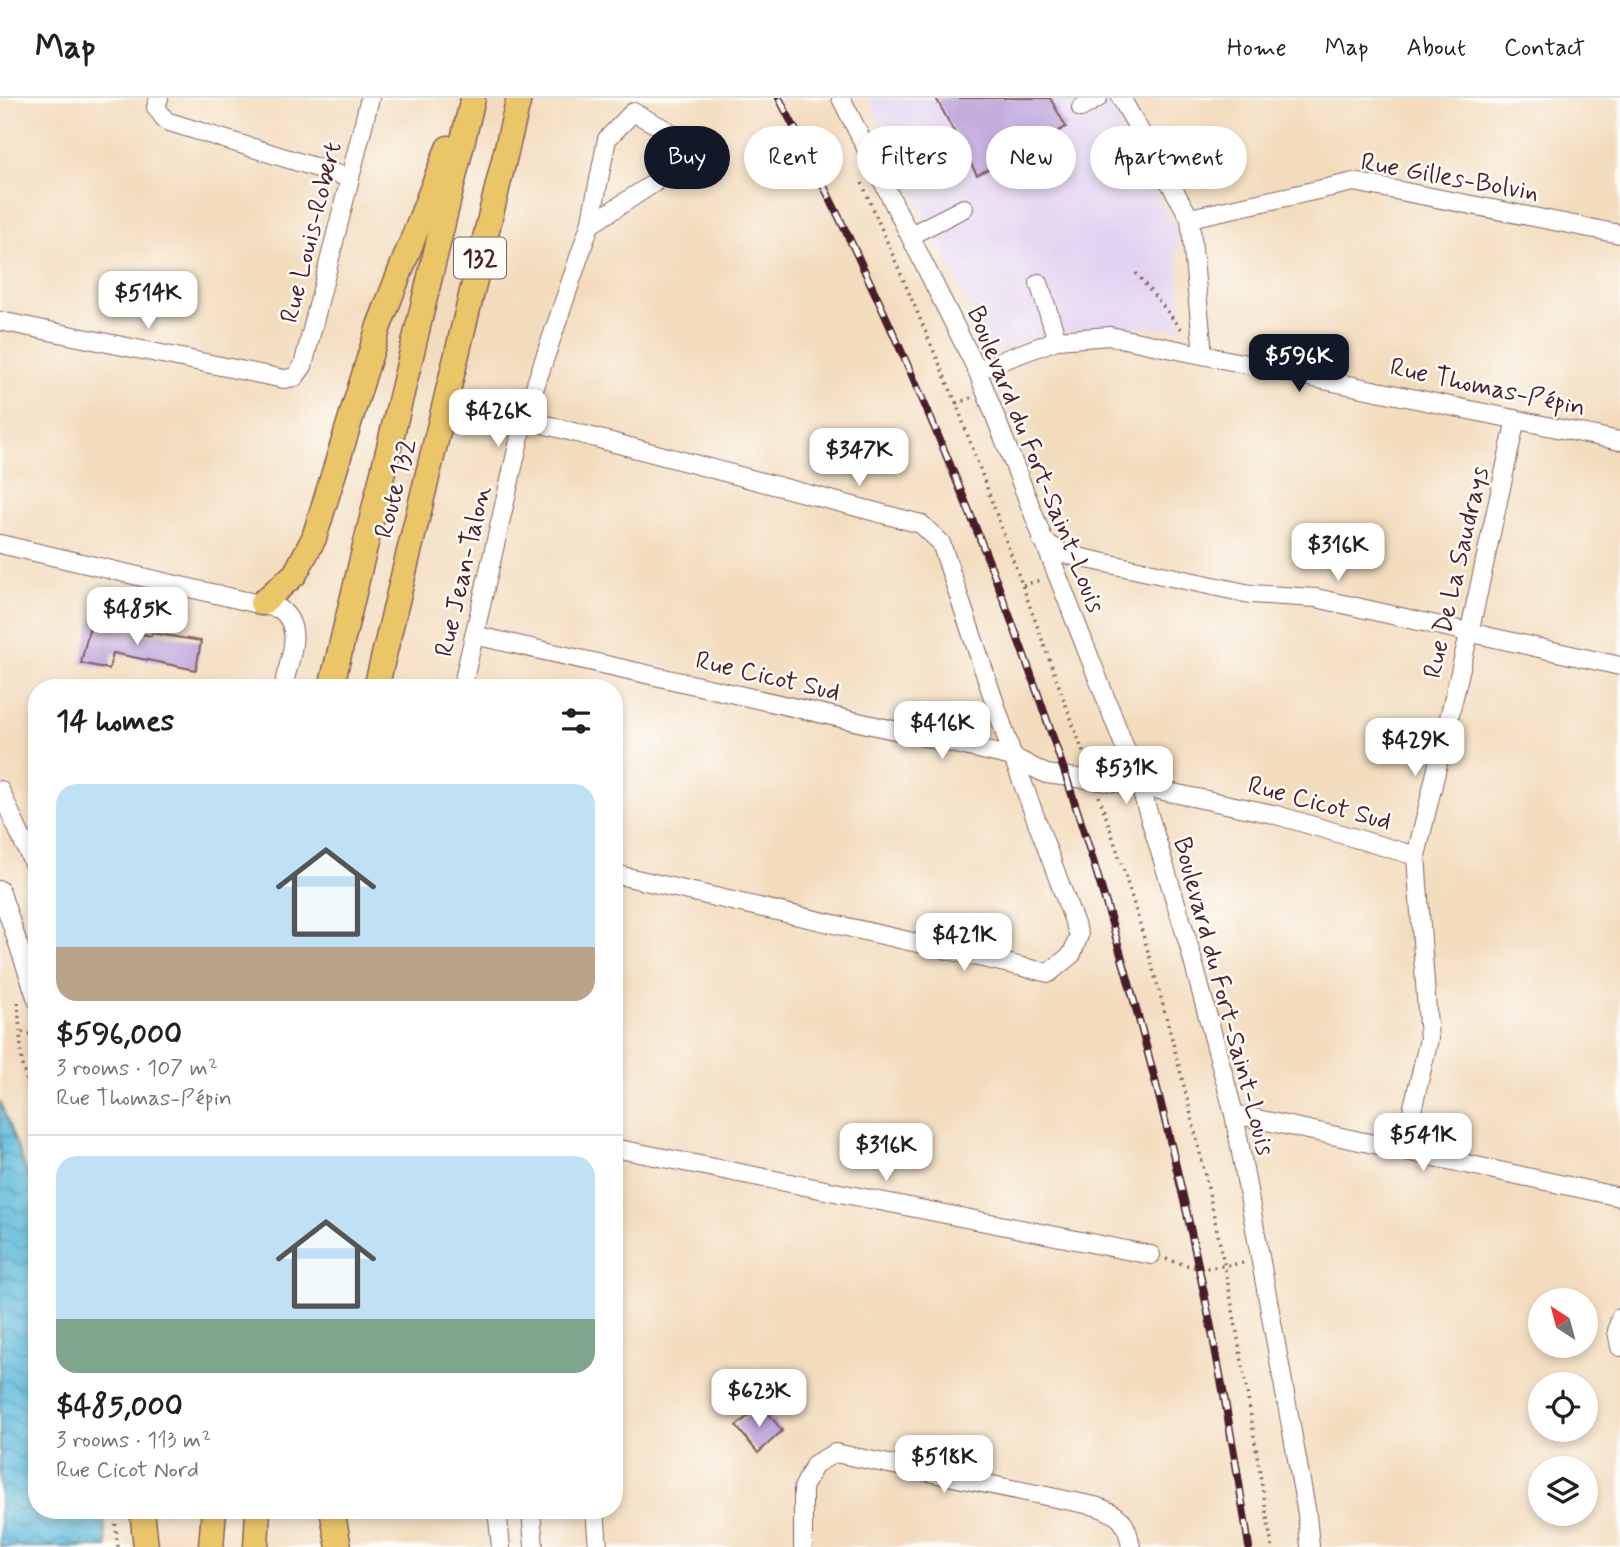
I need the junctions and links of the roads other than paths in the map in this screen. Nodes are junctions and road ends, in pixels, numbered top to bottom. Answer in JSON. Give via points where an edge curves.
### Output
{"nodes":[{"id":1,"x":159,"y":98,"type":"edge"},
{"id":2,"x":370,"y":98,"type":"edge"},
{"id":3,"x":467,"y":98,"type":"edge"},
{"id":4,"x":473,"y":98,"type":"edge"},
{"id":5,"x":519,"y":98,"type":"edge"},
{"id":6,"x":841,"y":98,"type":"edge"},
{"id":7,"x":1098,"y":98,"type":"edge"},
{"id":8,"x":1121,"y":98,"type":"edge"},
{"id":9,"x":1081,"y":108,"type":"dead end"},
{"id":10,"x":350,"y":178,"type":"junction"},
{"id":11,"x":964,"y":208,"type":"dead end"},
{"id":12,"x":1190,"y":218,"type":"junction"},
{"id":13,"x":590,"y":225,"type":"junction"},
{"id":14,"x":1620,"y":234,"type":"edge"},
{"id":15,"x":911,"y":235,"type":"junction"},
{"id":16,"x":1039,"y":284,"type":"dead end"},
{"id":17,"x":0,"y":321,"type":"edge"},
{"id":18,"x":1057,"y":340,"type":"junction"},
{"id":19,"x":1203,"y":354,"type":"junction"},
{"id":20,"x":977,"y":370,"type":"junction"},
{"id":21,"x":524,"y":419,"type":"junction"},
{"id":22,"x":1516,"y":419,"type":"junction"},
{"id":23,"x":1620,"y":441,"type":"edge"},
{"id":24,"x":1042,"y":540,"type":"junction"},
{"id":25,"x":0,"y":544,"type":"edge"},
{"id":26,"x":262,"y":603,"type":"junction"},
{"id":27,"x":1469,"y":634,"type":"junction"},
{"id":28,"x":474,"y":635,"type":"junction"},
{"id":29,"x":1620,"y":666,"type":"edge"},
{"id":30,"x":285,"y":679,"type":"dead end"},
{"id":31,"x":333,"y":679,"type":"edge"},
{"id":32,"x":378,"y":679,"type":"edge"},
{"id":33,"x":464,"y":679,"type":"edge"},
{"id":34,"x":1013,"y":757,"type":"junction"},
{"id":35,"x":1140,"y":786,"type":"junction"},
{"id":36,"x":0,"y":790,"type":"edge"},
{"id":37,"x":28,"y":852,"type":"edge"},
{"id":38,"x":1416,"y":856,"type":"junction"},
{"id":39,"x":623,"y":876,"type":"edge"},
{"id":40,"x":0,"y":890,"type":"edge"},
{"id":41,"x":28,"y":973,"type":"edge"},
{"id":42,"x":1234,"y":1115,"type":"junction"},
{"id":43,"x":1403,"y":1149,"type":"junction"},
{"id":44,"x":623,"y":1150,"type":"edge"},
{"id":45,"x":1620,"y":1197,"type":"edge"},
{"id":46,"x":1151,"y":1255,"type":"road end"},
{"id":47,"x":1620,"y":1318,"type":"edge"},
{"id":48,"x":1620,"y":1347,"type":"edge"},
{"id":49,"x":143,"y":1519,"type":"edge"},
{"id":50,"x":213,"y":1519,"type":"edge"},
{"id":51,"x":258,"y":1519,"type":"edge"},
{"id":52,"x":334,"y":1519,"type":"edge"},
{"id":53,"x":498,"y":1519,"type":"edge"},
{"id":54,"x":532,"y":1519,"type":"edge"},
{"id":55,"x":596,"y":1519,"type":"edge"},
{"id":56,"x":146,"y":1547,"type":"edge"},
{"id":57,"x":211,"y":1547,"type":"edge"},
{"id":58,"x":256,"y":1547,"type":"edge"},
{"id":59,"x":339,"y":1547,"type":"edge"},
{"id":60,"x":501,"y":1547,"type":"edge"},
{"id":61,"x":534,"y":1547,"type":"edge"},
{"id":62,"x":598,"y":1547,"type":"edge"},
{"id":63,"x":803,"y":1547,"type":"edge"},
{"id":64,"x":1131,"y":1547,"type":"edge"},
{"id":65,"x":1311,"y":1547,"type":"edge"}],
"edges":[{"from":1,"to":10,"type":"street","via":[[156,107],[166,121]]},
{"from":2,"to":10,"type":"street","name":"Rue Louis-Robert"},
{"from":3,"to":26,"type":"highway","via":[[379,326],[314,538],[295,574]]},
{"from":4,"to":31,"type":"highway","name":"Route 132","number":"132"},
{"from":5,"to":32,"type":"highway","name":"Route 132","number":"132"},
{"from":6,"to":15,"type":"street","name":"Boulevard du Fort-Saint-Louis"},
{"from":7,"to":9,"type":"street"},
{"from":8,"to":12,"type":"street"},
{"from":10,"to":17,"type":"street","name":"Rue Louis-Robert","via":[[303,366],[295,377],[284,379]]},
{"from":11,"to":15,"type":"street"},
{"from":12,"to":14,"type":"street","name":"Rue Gilles-Bolvin","via":[[1354,182]]},
{"from":12,"to":19,"type":"street"},
{"from":13,"to":13,"type":"street","name":"Rue Jean-Talon","via":[[654,183],[674,154],[668,131],[633,112],[607,139]]},
{"from":13,"to":21,"type":"street","name":"Rue Jean-Talon"},
{"from":15,"to":20,"type":"street","name":"Boulevard du Fort-Saint-Louis"},
{"from":16,"to":18,"type":"street"},
{"from":18,"to":19,"type":"street","name":"Rue Thomas-Pépin","via":[[1110,336]]},
{"from":18,"to":20,"type":"street","name":"Rue Thomas-Pépin"},
{"from":19,"to":22,"type":"street","name":"Rue Thomas-Pépin"},
{"from":20,"to":24,"type":"street","name":"Boulevard du Fort-Saint-Louis"},
{"from":21,"to":28,"type":"street","name":"Rue Jean-Talon"},
{"from":21,"to":34,"type":"street","via":[[920,524],[941,543]]},
{"from":22,"to":23,"type":"street","name":"Rue Thomas-Pépin"},
{"from":22,"to":27,"type":"street","name":"Rue De La Saudrays"},
{"from":24,"to":27,"type":"street","via":[[1077,557],[1250,594],[1316,598]]},
{"from":24,"to":35,"type":"street","name":"Boulevard du Fort-Saint-Louis"},
{"from":25,"to":26,"type":"street"},
{"from":26,"to":30,"type":"street","via":[[285,613],[294,630]]},
{"from":27,"to":29,"type":"street"},
{"from":27,"to":38,"type":"street","name":"Rue De La Saudrays"},
{"from":28,"to":33,"type":"street","name":"Rue Jean-Talon"},
{"from":28,"to":34,"type":"street","name":"Rue Cicot Sud"},
{"from":34,"to":35,"type":"street","name":"Rue Cicot Sud","via":[[1046,774]]},
{"from":34,"to":39,"type":"street","via":[[1079,935],[1072,954],[1049,973]]},
{"from":35,"to":38,"type":"street","name":"Rue Cicot Sud","via":[[1273,814]]},
{"from":35,"to":42,"type":"street","name":"Boulevard du Fort-Saint-Louis"},
{"from":36,"to":37,"type":"street"},
{"from":38,"to":43,"type":"street","name":"Rue De La Saudrays","via":[[1429,1039]]},
{"from":40,"to":41,"type":"street"},
{"from":42,"to":43,"type":"street"},
{"from":42,"to":65,"type":"street","name":"Boulevard du Fort-Saint-Louis"},
{"from":43,"to":45,"type":"street"},
{"from":44,"to":46,"type":"street"},
{"from":47,"to":48,"type":"street"},
{"from":49,"to":56,"type":"highway"},
{"from":50,"to":57,"type":"highway"},
{"from":51,"to":58,"type":"highway"},
{"from":52,"to":59,"type":"highway"},
{"from":53,"to":60,"type":"street"},
{"from":54,"to":61,"type":"street"},
{"from":55,"to":62,"type":"street"},
{"from":63,"to":64,"type":"street","via":[[803,1488],[815,1465],[835,1453],[1095,1506],[1124,1520]]}]}
